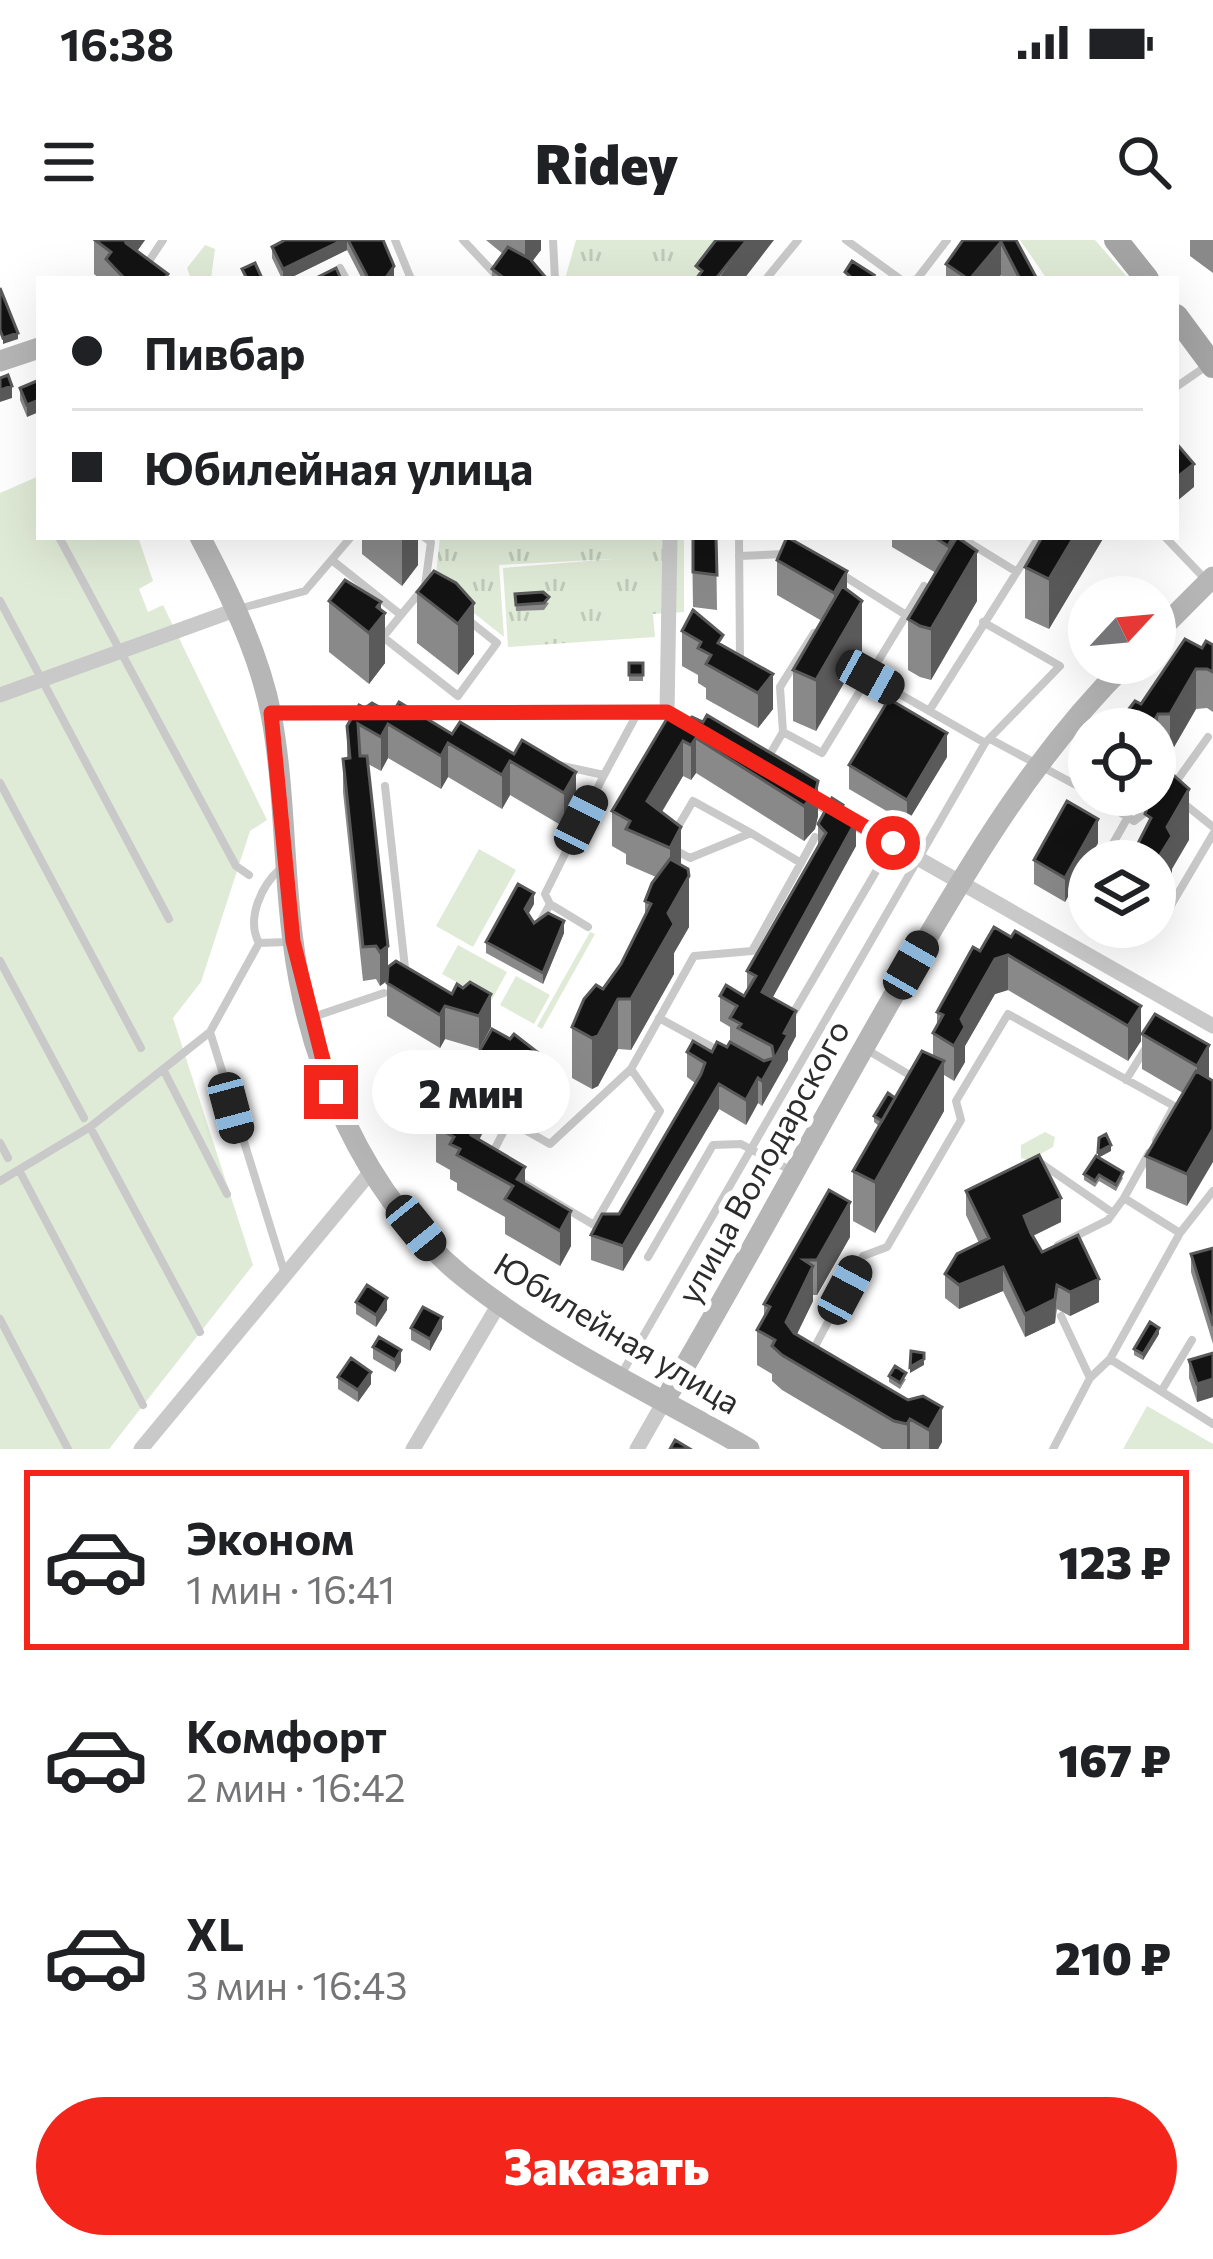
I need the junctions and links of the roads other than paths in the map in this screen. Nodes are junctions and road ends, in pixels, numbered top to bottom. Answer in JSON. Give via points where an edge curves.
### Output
{"nodes":[{"id":1,"x":163,"y":240,"type":"edge"},
{"id":2,"x":395,"y":240,"type":"edge"},
{"id":3,"x":463,"y":240,"type":"edge"},
{"id":4,"x":553,"y":240,"type":"edge"},
{"id":5,"x":798,"y":240,"type":"edge"},
{"id":6,"x":846,"y":240,"type":"edge"},
{"id":7,"x":947,"y":240,"type":"edge"},
{"id":8,"x":1116,"y":240,"type":"edge"},
{"id":9,"x":340,"y":268,"type":"edge"},
{"id":10,"x":156,"y":276,"type":"edge"},
{"id":11,"x":344,"y":276,"type":"edge"},
{"id":12,"x":410,"y":276,"type":"edge"},
{"id":13,"x":494,"y":276,"type":"edge"},
{"id":14,"x":555,"y":276,"type":"edge"},
{"id":15,"x":768,"y":276,"type":"edge"},
{"id":16,"x":896,"y":276,"type":"edge"},
{"id":17,"x":919,"y":276,"type":"edge"},
{"id":18,"x":1146,"y":276,"type":"edge"},
{"id":19,"x":1179,"y":320,"type":"edge"},
{"id":20,"x":36,"y":348,"type":"edge"},
{"id":21,"x":0,"y":361,"type":"edge"},
{"id":22,"x":1212,"y":364,"type":"edge"},
{"id":23,"x":1179,"y":385,"type":"edge"},
{"id":24,"x":61,"y":540,"type":"edge"},
{"id":25,"x":201,"y":540,"type":"edge"},
{"id":26,"x":349,"y":540,"type":"edge"},
{"id":27,"x":428,"y":540,"type":"edge"},
{"id":28,"x":670,"y":540,"type":"edge"},
{"id":29,"x":739,"y":540,"type":"edge"},
{"id":30,"x":965,"y":540,"type":"edge"},
{"id":31,"x":1037,"y":540,"type":"edge"},
{"id":32,"x":1168,"y":540,"type":"edge"},
{"id":33,"x":807,"y":553,"type":"edge"},
{"id":34,"x":739,"y":556,"type":"junction"},
{"id":35,"x":333,"y":561,"type":"junction"},
{"id":36,"x":827,"y":566,"type":"edge"},
{"id":37,"x":1017,"y":572,"type":"junction"},
{"id":38,"x":1210,"y":580,"type":"edge"},
{"id":39,"x":425,"y":586,"type":"junction"},
{"id":40,"x":924,"y":586,"type":"edge"},
{"id":41,"x":442,"y":599,"type":"edge"},
{"id":42,"x":0,"y":602,"type":"edge"},
{"id":43,"x":235,"y":610,"type":"junction"},
{"id":44,"x":458,"y":612,"type":"edge"},
{"id":45,"x":1176,"y":614,"type":"edge"},
{"id":46,"x":401,"y":615,"type":"junction"},
{"id":47,"x":906,"y":615,"type":"junction"},
{"id":48,"x":983,"y":622,"type":"junction"},
{"id":49,"x":814,"y":633,"type":"edge"},
{"id":50,"x":118,"y":652,"type":"junction"},
{"id":51,"x":870,"y":677,"type":"junction"},
{"id":52,"x":41,"y":679,"type":"junction"},
{"id":53,"x":1108,"y":684,"type":"edge"},
{"id":54,"x":780,"y":687,"type":"junction"},
{"id":55,"x":0,"y":695,"type":"edge"},
{"id":56,"x":458,"y":704,"type":"junction"},
{"id":57,"x":929,"y":711,"type":"junction"},
{"id":58,"x":332,"y":712,"type":"junction"},
{"id":59,"x":637,"y":712,"type":"junction"},
{"id":60,"x":667,"y":712,"type":"junction"},
{"id":61,"x":271,"y":713,"type":"junction"},
{"id":62,"x":400,"y":728,"type":"edge"},
{"id":63,"x":783,"y":732,"type":"junction"},
{"id":64,"x":705,"y":734,"type":"edge"},
{"id":65,"x":1208,"y":736,"type":"dead end"},
{"id":66,"x":988,"y":741,"type":"junction"},
{"id":67,"x":743,"y":756,"type":"edge"},
{"id":68,"x":536,"y":760,"type":"edge"},
{"id":69,"x":1037,"y":762,"type":"junction"},
{"id":70,"x":762,"y":768,"type":"junction"},
{"id":71,"x":604,"y":776,"type":"junction"},
{"id":72,"x":1068,"y":780,"type":"edge"},
{"id":73,"x":1176,"y":782,"type":"edge"},
{"id":74,"x":0,"y":784,"type":"edge"},
{"id":75,"x":385,"y":786,"type":"dead end"},
{"id":76,"x":1176,"y":798,"type":"edge"},
{"id":77,"x":1140,"y":816,"type":"edge"},
{"id":78,"x":1128,"y":817,"type":"joint"},
{"id":79,"x":1213,"y":831,"type":"edge"},
{"id":80,"x":751,"y":833,"type":"junction"},
{"id":81,"x":815,"y":837,"type":"edge"},
{"id":82,"x":1115,"y":840,"type":"edge"},
{"id":83,"x":893,"y":843,"type":"junction"},
{"id":84,"x":918,"y":858,"type":"junction"},
{"id":85,"x":802,"y":863,"type":"junction"},
{"id":86,"x":286,"y":866,"type":"junction"},
{"id":87,"x":249,"y":875,"type":"dead end"},
{"id":88,"x":959,"y":882,"type":"junction"},
{"id":89,"x":1176,"y":896,"type":"edge"},
{"id":90,"x":550,"y":904,"type":"junction"},
{"id":91,"x":169,"y":919,"type":"dead end"},
{"id":92,"x":537,"y":927,"type":"edge"},
{"id":93,"x":588,"y":927,"type":"dead end"},
{"id":94,"x":293,"y":941,"type":"junction"},
{"id":95,"x":259,"y":943,"type":"junction"},
{"id":96,"x":0,"y":961,"type":"edge"},
{"id":97,"x":406,"y":978,"type":"junction"},
{"id":98,"x":423,"y":988,"type":"edge"},
{"id":99,"x":790,"y":1017,"type":"edge"},
{"id":100,"x":659,"y":1018,"type":"junction"},
{"id":101,"x":308,"y":1019,"type":"junction"},
{"id":102,"x":1213,"y":1026,"type":"edge"},
{"id":103,"x":210,"y":1032,"type":"junction"},
{"id":104,"x":1154,"y":1034,"type":"edge"},
{"id":105,"x":141,"y":1048,"type":"dead end"},
{"id":106,"x":863,"y":1048,"type":"junction"},
{"id":107,"x":731,"y":1058,"type":"edge"},
{"id":108,"x":631,"y":1069,"type":"junction"},
{"id":109,"x":164,"y":1071,"type":"junction"},
{"id":110,"x":916,"y":1079,"type":"edge"},
{"id":111,"x":1126,"y":1080,"type":"junction"},
{"id":112,"x":775,"y":1083,"type":"edge"},
{"id":113,"x":786,"y":1088,"type":"junction"},
{"id":114,"x":936,"y":1090,"type":"edge"},
{"id":115,"x":956,"y":1100,"type":"junction"},
{"id":116,"x":87,"y":1123,"type":"junction"},
{"id":117,"x":0,"y":1144,"type":"edge"},
{"id":118,"x":752,"y":1149,"type":"junction"},
{"id":119,"x":8,"y":1158,"type":"dead end"},
{"id":120,"x":373,"y":1169,"type":"junction"},
{"id":121,"x":19,"y":1170,"type":"junction"},
{"id":122,"x":791,"y":1171,"type":"junction"},
{"id":123,"x":1027,"y":1172,"type":"edge"},
{"id":124,"x":0,"y":1181,"type":"edge"},
{"id":125,"x":1213,"y":1191,"type":"edge"},
{"id":126,"x":227,"y":1194,"type":"dead end"},
{"id":127,"x":1124,"y":1198,"type":"junction"},
{"id":128,"x":1113,"y":1213,"type":"junction"},
{"id":129,"x":1180,"y":1233,"type":"junction"},
{"id":130,"x":1039,"y":1254,"type":"edge"},
{"id":131,"x":648,"y":1257,"type":"dead end"},
{"id":132,"x":284,"y":1271,"type":"junction"},
{"id":133,"x":500,"y":1304,"type":"junction"},
{"id":134,"x":1061,"y":1316,"type":"dead end"},
{"id":135,"x":0,"y":1318,"type":"edge"},
{"id":136,"x":200,"y":1332,"type":"dead end"},
{"id":137,"x":1192,"y":1340,"type":"dead end"},
{"id":138,"x":1110,"y":1360,"type":"junction"},
{"id":139,"x":828,"y":1369,"type":"edge"},
{"id":140,"x":621,"y":1375,"type":"junction"},
{"id":141,"x":1090,"y":1378,"type":"junction"},
{"id":142,"x":1162,"y":1390,"type":"junction"},
{"id":143,"x":665,"y":1400,"type":"junction"},
{"id":144,"x":143,"y":1405,"type":"dead end"},
{"id":145,"x":1213,"y":1424,"type":"edge"},
{"id":146,"x":68,"y":1449,"type":"edge"},
{"id":147,"x":141,"y":1449,"type":"edge"},
{"id":148,"x":413,"y":1449,"type":"edge"},
{"id":149,"x":637,"y":1449,"type":"edge"},
{"id":150,"x":749,"y":1449,"type":"edge"},
{"id":151,"x":1053,"y":1449,"type":"edge"}],
"edges":[{"from":1,"to":10,"type":"lane","via":[[145,267]]},
{"from":2,"to":12,"type":"lane"},
{"from":3,"to":13,"type":"lane"},
{"from":4,"to":14,"type":"lane"},
{"from":5,"to":15,"type":"lane"},
{"from":6,"to":16,"type":"lane"},
{"from":7,"to":17,"type":"lane"},
{"from":8,"to":18,"type":"main road"},
{"from":9,"to":11,"type":"lane"},
{"from":19,"to":22,"type":"main road"},
{"from":20,"to":21,"type":"street"},
{"from":22,"to":23,"type":"lane"},
{"from":24,"to":50,"type":"lane"},
{"from":25,"to":43,"type":"street","name":"Юбилейная улица"},
{"from":26,"to":35,"type":"lane"},
{"from":27,"to":39,"type":"lane"},
{"from":28,"to":60,"type":"street"},
{"from":29,"to":34,"type":"lane"},
{"from":30,"to":37,"type":"lane"},
{"from":31,"to":37,"type":"lane"},
{"from":32,"to":38,"type":"lane"},
{"from":33,"to":34,"type":"lane"},
{"from":34,"to":54,"type":"lane","via":[[740,662]]},
{"from":35,"to":43,"type":"lane","via":[[305,591]]},
{"from":35,"to":46,"type":"lane"},
{"from":36,"to":47,"type":"lane"},
{"from":37,"to":48,"type":"lane"},
{"from":38,"to":45,"type":"street"},
{"from":39,"to":41,"type":"lane"},
{"from":39,"to":46,"type":"lane"},
{"from":40,"to":47,"type":"lane"},
{"from":42,"to":52,"type":"lane"},
{"from":43,"to":50,"type":"street"},
{"from":43,"to":61,"type":"street","name":"Юбилейная улица"},
{"from":44,"to":56,"type":"lane","via":[[497,643]]},
{"from":46,"to":56,"type":"lane","via":[[382,637]]},
{"from":47,"to":51,"type":"lane"},
{"from":48,"to":57,"type":"lane"},
{"from":48,"to":66,"type":"lane","name":"улица Володарского","via":[[1060,665]]},
{"from":49,"to":54,"type":"lane"},
{"from":50,"to":52,"type":"street"},
{"from":50,"to":87,"type":"lane","via":[[236,866]]},
{"from":51,"to":57,"type":"lane"},
{"from":51,"to":63,"type":"lane","via":[[822,753]]},
{"from":52,"to":55,"type":"street"},
{"from":52,"to":91,"type":"lane"},
{"from":53,"to":69,"type":"street","name":"улица Володарского"},
{"from":54,"to":63,"type":"lane"},
{"from":56,"to":58,"type":"street"},
{"from":56,"to":59,"type":"street"},
{"from":57,"to":66,"type":"lane"},
{"from":58,"to":61,"type":"street"},
{"from":58,"to":62,"type":"lane"},
{"from":59,"to":60,"type":"street"},
{"from":59,"to":71,"type":"lane"},
{"from":60,"to":64,"type":"street"},
{"from":61,"to":86,"type":"street","name":"Юбилейная улица"},
{"from":63,"to":70,"type":"lane"},
{"from":65,"to":73,"type":"lane"},
{"from":66,"to":69,"type":"lane"},
{"from":66,"to":84,"type":"lane","name":"улица Володарского"},
{"from":67,"to":70,"type":"street"},
{"from":68,"to":71,"type":"lane"},
{"from":69,"to":72,"type":"lane"},
{"from":69,"to":88,"type":"street","name":"улица Володарского"},
{"from":70,"to":83,"type":"street","via":[[826,817]]},
{"from":71,"to":90,"type":"lane","via":[[552,876]]},
{"from":74,"to":105,"type":"lane"},
{"from":75,"to":97,"type":"lane"},
{"from":76,"to":79,"type":"lane"},
{"from":77,"to":78,"type":"lane"},
{"from":78,"to":82,"type":"lane"},
{"from":79,"to":89,"type":"lane"},
{"from":80,"to":80,"type":"lane","via":[[690,858],[667,845],[693,801]]},
{"from":80,"to":85,"type":"lane"},
{"from":81,"to":85,"type":"lane"},
{"from":83,"to":84,"type":"street"},
{"from":83,"to":99,"type":"lane"},
{"from":84,"to":88,"type":"street"},
{"from":84,"to":113,"type":"lane","name":"улица Володарского"},
{"from":85,"to":100,"type":"lane","via":[[752,951],[694,956]]},
{"from":86,"to":94,"type":"street","name":"Юбилейная улица"},
{"from":86,"to":95,"type":"lane","via":[[256,908]]},
{"from":88,"to":102,"type":"street"},
{"from":88,"to":106,"type":"street","name":"улица Володарского"},
{"from":90,"to":92,"type":"lane"},
{"from":90,"to":93,"type":"lane"},
{"from":94,"to":95,"type":"lane"},
{"from":94,"to":101,"type":"street","name":"Юбилейная улица"},
{"from":95,"to":103,"type":"lane"},
{"from":96,"to":116,"type":"lane"},
{"from":97,"to":98,"type":"lane"},
{"from":97,"to":101,"type":"lane"},
{"from":100,"to":107,"type":"lane"},
{"from":100,"to":108,"type":"lane"},
{"from":101,"to":120,"type":"street","name":"Юбилейная улица","via":[[331,1092]]},
{"from":103,"to":109,"type":"lane"},
{"from":103,"to":132,"type":"lane"},
{"from":104,"to":111,"type":"lane"},
{"from":106,"to":110,"type":"lane"},
{"from":106,"to":122,"type":"street","name":"улица Володарского"},
{"from":108,"to":108,"type":"lane","via":[[550,1144],[509,1121],[488,1162],[594,1225],[660,1111]]},
{"from":109,"to":116,"type":"lane"},
{"from":109,"to":126,"type":"lane"},
{"from":111,"to":115,"type":"lane","via":[[1008,1014]]},
{"from":111,"to":127,"type":"lane","via":[[1174,1106]]},
{"from":112,"to":113,"type":"lane"},
{"from":113,"to":118,"type":"lane","name":"улица Володарского"},
{"from":114,"to":115,"type":"lane"},
{"from":115,"to":139,"type":"lane","via":[[962,1120],[887,1246],[863,1256],[809,1358]]},
{"from":116,"to":121,"type":"lane"},
{"from":116,"to":136,"type":"lane"},
{"from":117,"to":119,"type":"lane"},
{"from":118,"to":122,"type":"lane"},
{"from":118,"to":131,"type":"lane","via":[[713,1145]]},
{"from":118,"to":140,"type":"lane","name":"улица Володарского"},
{"from":120,"to":132,"type":"street"},
{"from":120,"to":133,"type":"street","name":"Юбилейная улица","via":[[435,1251]]},
{"from":121,"to":124,"type":"lane"},
{"from":121,"to":144,"type":"lane"},
{"from":122,"to":143,"type":"street","name":"улица Володарского"},
{"from":123,"to":128,"type":"lane","via":[[1042,1164]]},
{"from":125,"to":129,"type":"lane"},
{"from":127,"to":128,"type":"lane"},
{"from":127,"to":129,"type":"lane"},
{"from":128,"to":130,"type":"lane"},
{"from":129,"to":138,"type":"lane"},
{"from":132,"to":147,"type":"street"},
{"from":133,"to":140,"type":"street","name":"Юбилейная улица"},
{"from":133,"to":148,"type":"street"},
{"from":134,"to":141,"type":"lane"},
{"from":135,"to":146,"type":"lane"},
{"from":137,"to":142,"type":"lane"},
{"from":138,"to":141,"type":"lane"},
{"from":138,"to":142,"type":"lane"},
{"from":140,"to":143,"type":"street","name":"Юбилейная улица"},
{"from":141,"to":151,"type":"lane"},
{"from":142,"to":145,"type":"lane"},
{"from":143,"to":149,"type":"street"},
{"from":143,"to":150,"type":"street","name":"Юбилейная улица"}]}
